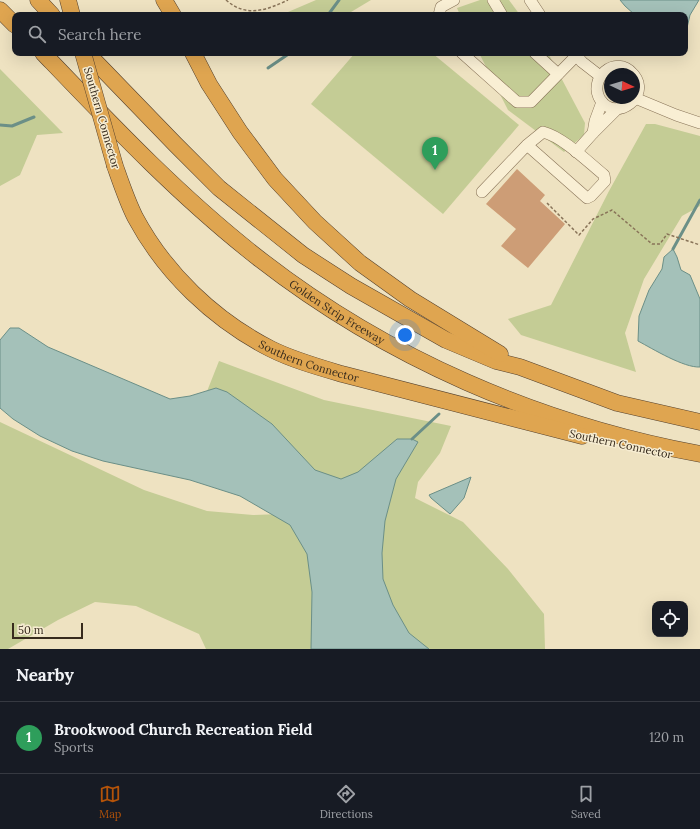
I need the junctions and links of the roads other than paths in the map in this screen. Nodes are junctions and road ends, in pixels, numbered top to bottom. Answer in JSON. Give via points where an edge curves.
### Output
{"nodes":[{"id":1,"x":38,"y":0,"type":"edge"},
{"id":2,"x":68,"y":0,"type":"edge"},
{"id":3,"x":164,"y":0,"type":"edge"},
{"id":4,"x":454,"y":0,"type":"edge"},
{"id":5,"x":493,"y":0,"type":"edge"},
{"id":6,"x":530,"y":0,"type":"edge"},
{"id":7,"x":0,"y":10,"type":"edge"},
{"id":8,"x":49,"y":12,"type":"edge"},
{"id":9,"x":71,"y":12,"type":"edge"},
{"id":10,"x":170,"y":12,"type":"edge"},
{"id":11,"x":440,"y":12,"type":"edge"},
{"id":12,"x":500,"y":12,"type":"edge"},
{"id":13,"x":538,"y":12,"type":"edge"},
{"id":14,"x":12,"y":22,"type":"edge"},
{"id":15,"x":46,"y":56,"type":"edge"},
{"id":16,"x":84,"y":56,"type":"edge"},
{"id":17,"x":90,"y":56,"type":"edge"},
{"id":18,"x":195,"y":56,"type":"edge"},
{"id":19,"x":465,"y":56,"type":"edge"},
{"id":20,"x":538,"y":56,"type":"edge"},
{"id":21,"x":573,"y":56,"type":"edge"},
{"id":22,"x":577,"y":56,"type":"edge"},
{"id":23,"x":610,"y":68,"type":"edge"},
{"id":24,"x":625,"y":68,"type":"edge"},
{"id":25,"x":604,"y":72,"type":"edge"},
{"id":26,"x":558,"y":74,"type":"junction"},
{"id":27,"x":600,"y":76,"type":"junction"},
{"id":28,"x":640,"y":100,"type":"edge"},
{"id":29,"x":602,"y":102,"type":"junction"},
{"id":30,"x":630,"y":104,"type":"edge"},
{"id":31,"x":617,"y":108,"type":"junction"},
{"id":32,"x":700,"y":123,"type":"edge"},
{"id":33,"x":593,"y":133,"type":"junction"},
{"id":34,"x":527,"y":145,"type":"junction"},
{"id":35,"x":576,"y":152,"type":"junction"},
{"id":36,"x":482,"y":192,"type":"dead end"},
{"id":37,"x":520,"y":366,"type":"junction"},
{"id":38,"x":700,"y":422,"type":"edge"},
{"id":39,"x":700,"y":454,"type":"edge"},
{"id":40,"x":700,"y":457,"type":"edge"}],
"edges":[{"from":1,"to":8,"type":"highway"},
{"from":2,"to":9,"type":"highway"},
{"from":3,"to":10,"type":"highway"},
{"from":4,"to":11,"type":"street","via":[[441,7]]},
{"from":5,"to":12,"type":"street"},
{"from":6,"to":13,"type":"street"},
{"from":7,"to":14,"type":"highway"},
{"from":15,"to":39,"type":"highway","name":"Golden Strip Freeway","via":[[165,178],[218,225],[257,258],[353,323],[446,373],[533,410],[600,431]]},
{"from":16,"to":40,"type":"highway","name":"Southern Connector","bridge":true,"via":[[115,166],[136,218],[168,266],[198,298],[243,333],[272,349],[336,372],[666,456]]},
{"from":17,"to":37,"type":"highway","via":[[220,188],[303,255],[351,286],[446,340],[496,361]]},
{"from":18,"to":37,"type":"highway","via":[[240,132],[275,179],[315,222],[360,263],[410,299]]},
{"from":19,"to":26,"type":"street","via":[[517,102],[531,102]]},
{"from":20,"to":26,"type":"street"},
{"from":21,"to":26,"type":"street"},
{"from":22,"to":27,"type":"street"},
{"from":23,"to":24,"type":"street"},
{"from":25,"to":27,"type":"street"},
{"from":27,"to":29,"type":"street","via":[[597,94]]},
{"from":28,"to":32,"type":"street"},
{"from":29,"to":31,"type":"street","via":[[609,107]]},
{"from":29,"to":33,"type":"street"},
{"from":30,"to":31,"type":"street","via":[[624,108]]},
{"from":31,"to":33,"type":"street"},
{"from":33,"to":35,"type":"street"},
{"from":34,"to":35,"type":"street","via":[[542,132],[551,134]]},
{"from":34,"to":35,"type":"street","via":[[587,198],[605,181],[604,175]]},
{"from":34,"to":36,"type":"street"},
{"from":37,"to":38,"type":"highway","via":[[617,402]]}]}
